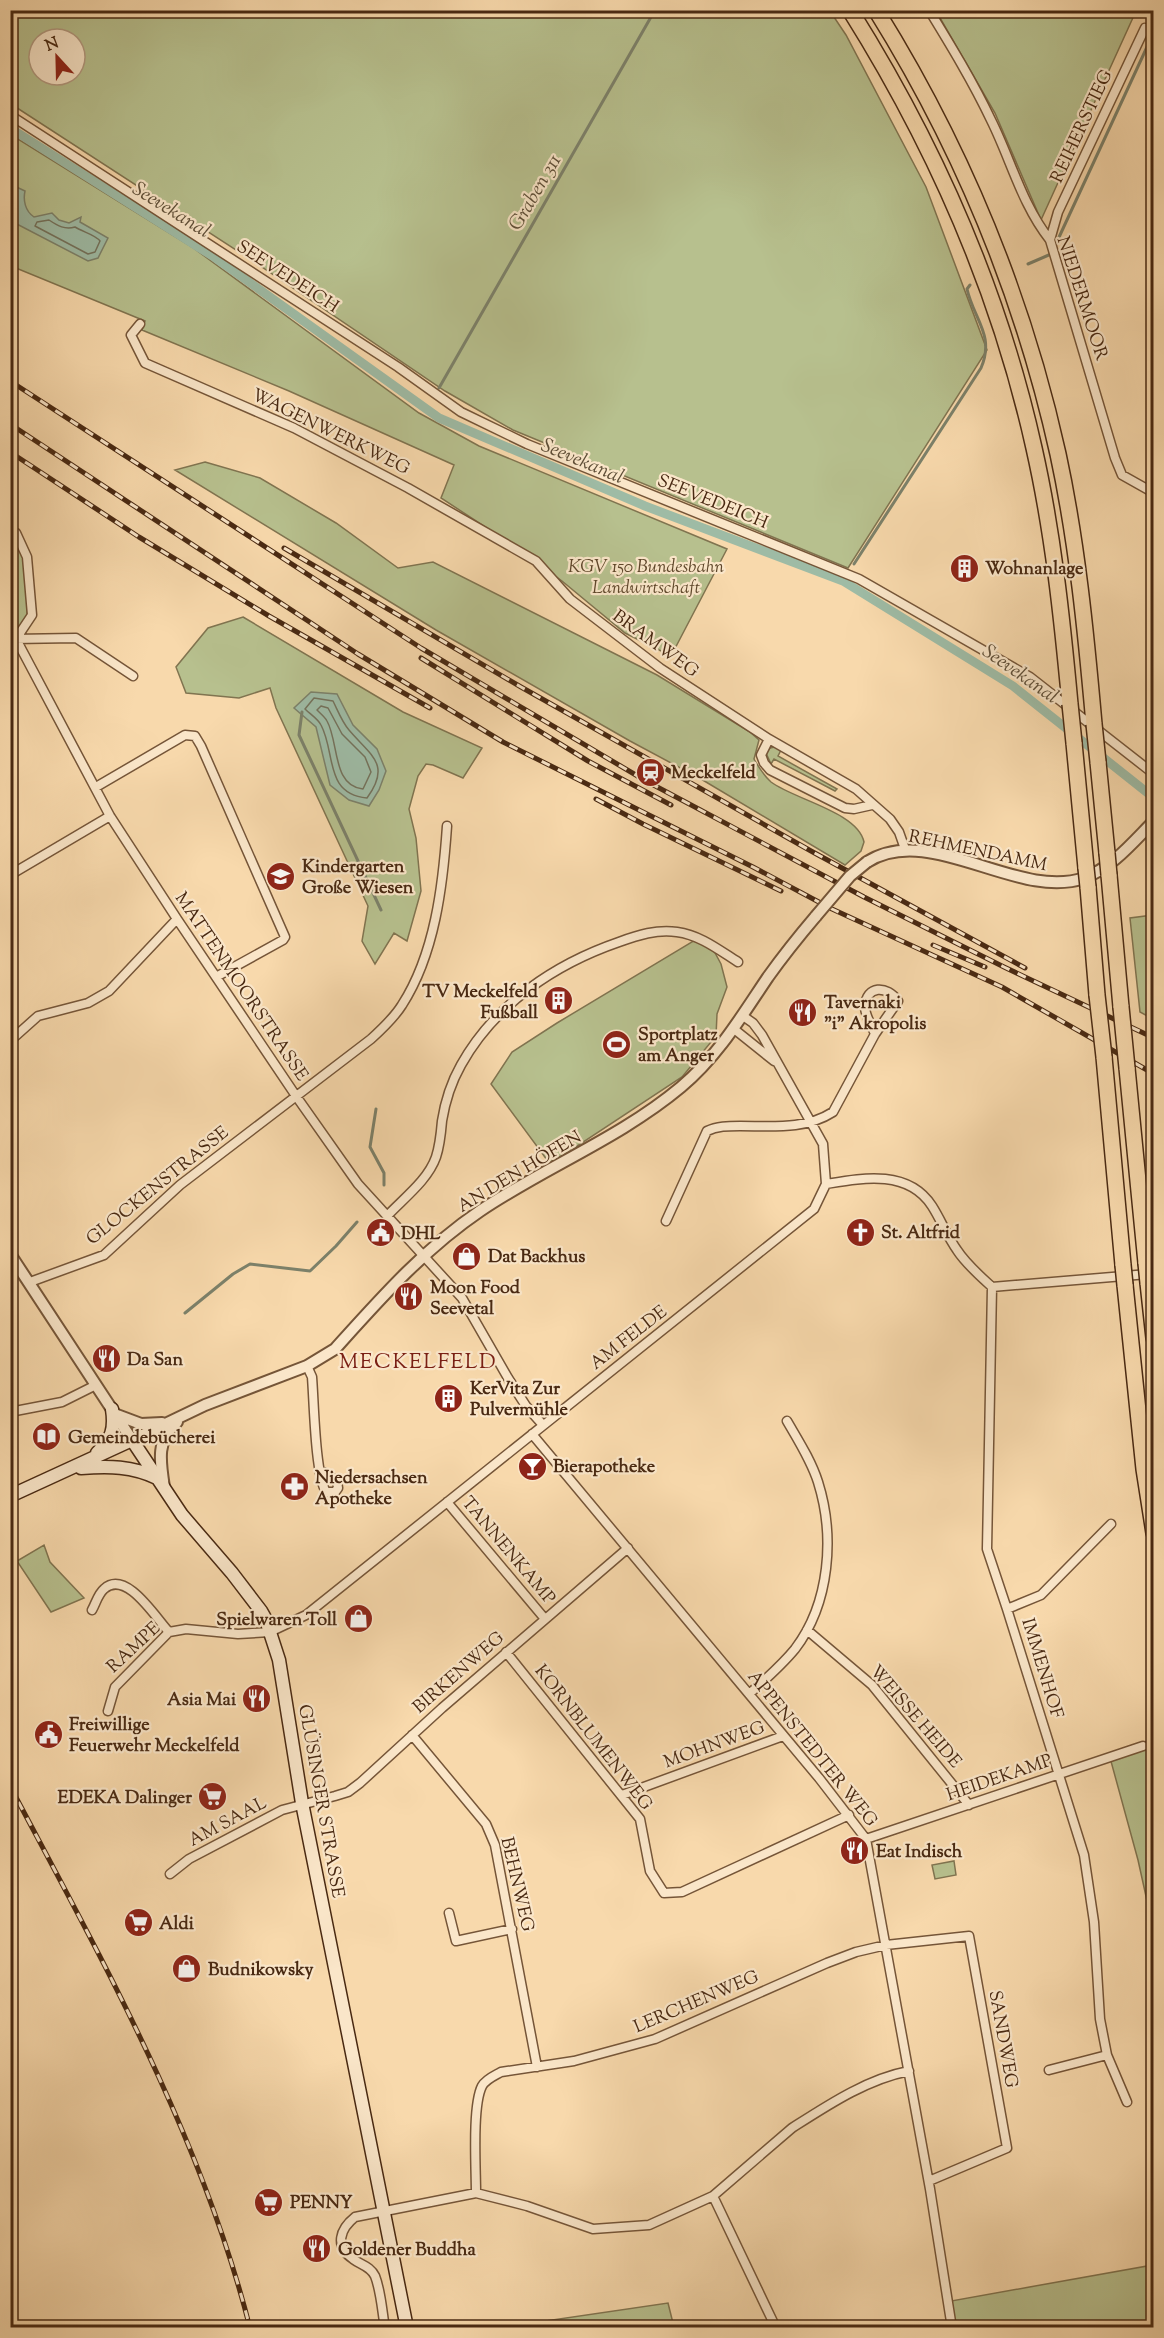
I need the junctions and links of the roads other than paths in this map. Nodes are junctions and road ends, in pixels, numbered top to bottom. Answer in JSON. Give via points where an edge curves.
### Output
{"nodes":[{"id":1,"x":850,"y":10,"type":"edge"},
{"id":2,"x":876,"y":10,"type":"edge"},
{"id":3,"x":929,"y":10,"type":"edge"},
{"id":4,"x":1149,"y":30,"type":"edge"},
{"id":5,"x":10,"y":115,"type":"edge"},
{"id":6,"x":1050,"y":240,"type":"junction"},
{"id":7,"x":140,"y":324,"type":"dead end"},
{"id":8,"x":1154,"y":493,"type":"edge"},
{"id":9,"x":10,"y":531,"type":"edge"},
{"id":10,"x":536,"y":561,"type":"joint"},
{"id":11,"x":13,"y":639,"type":"edge"},
{"id":12,"x":133,"y":676,"type":"dead end"},
{"id":13,"x":769,"y":738,"type":"junction"},
{"id":14,"x":1154,"y":774,"type":"edge"},
{"id":15,"x":96,"y":787,"type":"junction"},
{"id":16,"x":872,"y":805,"type":"junction"},
{"id":17,"x":110,"y":816,"type":"junction"},
{"id":18,"x":1154,"y":821,"type":"edge"},
{"id":19,"x":447,"y":826,"type":"dead end"},
{"id":20,"x":905,"y":849,"type":"junction"},
{"id":21,"x":10,"y":875,"type":"edge"},
{"id":22,"x":177,"y":920,"type":"junction"},
{"id":23,"x":738,"y":962,"type":"dead end"},
{"id":24,"x":216,"y":977,"type":"junction"},
{"id":25,"x":743,"y":1016,"type":"junction"},
{"id":26,"x":734,"y":1029,"type":"junction"},
{"id":27,"x":875,"y":1034,"type":"junction"},
{"id":28,"x":10,"y":1041,"type":"edge"},
{"id":29,"x":778,"y":1065,"type":"junction"},
{"id":30,"x":296,"y":1096,"type":"junction"},
{"id":31,"x":813,"y":1122,"type":"junction"},
{"id":32,"x":826,"y":1184,"type":"junction"},
{"id":33,"x":387,"y":1216,"type":"junction"},
{"id":34,"x":666,"y":1221,"type":"dead end"},
{"id":35,"x":10,"y":1254,"type":"edge"},
{"id":36,"x":423,"y":1257,"type":"junction"},
{"id":37,"x":1149,"y":1273,"type":"edge"},
{"id":38,"x":30,"y":1282,"type":"junction"},
{"id":39,"x":992,"y":1287,"type":"junction"},
{"id":40,"x":1154,"y":1338,"type":"edge"},
{"id":41,"x":307,"y":1366,"type":"junction"},
{"id":42,"x":96,"y":1385,"type":"junction"},
{"id":43,"x":10,"y":1412,"type":"edge"},
{"id":44,"x":114,"y":1412,"type":"junction"},
{"id":45,"x":187,"y":1414,"type":"junction"},
{"id":46,"x":174,"y":1420,"type":"junction"},
{"id":47,"x":787,"y":1421,"type":"dead end"},
{"id":48,"x":543,"y":1425,"type":"junction"},
{"id":49,"x":532,"y":1434,"type":"junction"},
{"id":50,"x":132,"y":1440,"type":"junction"},
{"id":51,"x":87,"y":1462,"type":"junction"},
{"id":52,"x":74,"y":1468,"type":"junction"},
{"id":53,"x":320,"y":1470,"type":"dead end"},
{"id":54,"x":160,"y":1482,"type":"junction"},
{"id":55,"x":10,"y":1496,"type":"edge"},
{"id":56,"x":447,"y":1502,"type":"junction"},
{"id":57,"x":1111,"y":1524,"type":"dead end"},
{"id":58,"x":1154,"y":1533,"type":"edge"},
{"id":59,"x":628,"y":1548,"type":"junction"},
{"id":60,"x":1007,"y":1609,"type":"junction"},
{"id":61,"x":92,"y":1610,"type":"dead end"},
{"id":62,"x":545,"y":1619,"type":"junction"},
{"id":63,"x":807,"y":1630,"type":"junction"},
{"id":64,"x":169,"y":1632,"type":"junction"},
{"id":65,"x":270,"y":1632,"type":"junction"},
{"id":66,"x":506,"y":1652,"type":"junction"},
{"id":67,"x":749,"y":1694,"type":"junction"},
{"id":68,"x":108,"y":1711,"type":"dead end"},
{"id":69,"x":412,"y":1735,"type":"junction"},
{"id":70,"x":783,"y":1736,"type":"junction"},
{"id":71,"x":1143,"y":1746,"type":"dead end"},
{"id":72,"x":1059,"y":1774,"type":"junction"},
{"id":73,"x":622,"y":1795,"type":"junction"},
{"id":74,"x":302,"y":1803,"type":"junction"},
{"id":75,"x":969,"y":1804,"type":"junction"},
{"id":76,"x":849,"y":1815,"type":"junction"},
{"id":77,"x":866,"y":1839,"type":"junction"},
{"id":78,"x":170,"y":1874,"type":"dead end"},
{"id":79,"x":449,"y":1913,"type":"dead end"},
{"id":80,"x":512,"y":1929,"type":"junction"},
{"id":81,"x":969,"y":1936,"type":"joint"},
{"id":82,"x":886,"y":1945,"type":"junction"},
{"id":83,"x":1107,"y":2055,"type":"junction"},
{"id":84,"x":537,"y":2067,"type":"junction"},
{"id":85,"x":1049,"y":2070,"type":"dead end"},
{"id":86,"x":909,"y":2071,"type":"junction"},
{"id":87,"x":1127,"y":2102,"type":"dead end"},
{"id":88,"x":929,"y":2181,"type":"junction"},
{"id":89,"x":476,"y":2193,"type":"junction"},
{"id":90,"x":713,"y":2196,"type":"junction"},
{"id":91,"x":384,"y":2210,"type":"junction"},
{"id":92,"x":385,"y":2328,"type":"edge"},
{"id":93,"x":407,"y":2328,"type":"edge"},
{"id":94,"x":776,"y":2328,"type":"edge"},
{"id":95,"x":952,"y":2328,"type":"edge"}],
"edges":[{"from":1,"to":58,"type":"highway","bridge":true,"via":[[898,91],[949,191],[988,288],[1034,448],[1047,517],[1070,704],[1125,1286]]},
{"from":2,"to":37,"type":"highway","bridge":true,"via":[[920,84],[967,176],[998,251],[1028,339],[1058,454],[1083,617]]},
{"from":3,"to":6,"type":"street","name":"NIEDERMOOR","via":[[992,121],[1035,220]]},
{"from":4,"to":6,"type":"street","name":"REIHERSTIEG","via":[[1058,212]]},
{"from":5,"to":14,"type":"street","name":"SEEVEDEICH","via":[[461,412],[527,444],[859,579],[1030,677]]},
{"from":6,"to":8,"type":"street","name":"NIEDERMOOR","via":[[1122,476]]},
{"from":7,"to":10,"type":"street","name":"WAGENWERKWEG","via":[[131,335],[145,363],[294,428]]},
{"from":9,"to":11,"type":"street","via":[[16,533],[27,557],[32,615]]},
{"from":10,"to":13,"type":"street","name":"BRAMWEG","via":[[570,599],[595,619],[660,668]]},
{"from":11,"to":12,"type":"street","via":[[76,638]]},
{"from":11,"to":15,"type":"street","name":"MATTENMOORSTRASSE"},
{"from":13,"to":16,"type":"street","name":"BRAMWEG","via":[[856,789]]},
{"from":13,"to":16,"type":"street","via":[[761,755],[770,770],[845,808]]},
{"from":15,"to":17,"type":"street","name":"MATTENMOORSTRASSE"},
{"from":15,"to":24,"type":"street","via":[[185,735],[195,736],[285,937]]},
{"from":16,"to":20,"type":"street","name":"BRAMWEG","via":[[894,824]]},
{"from":17,"to":21,"type":"street"},
{"from":17,"to":22,"type":"street","name":"MATTENMOORSTRASSE"},
{"from":18,"to":20,"type":"street","name":"REHMENDAMM","via":[[1098,872],[1067,882],[1042,881]]},
{"from":19,"to":30,"type":"street","name":"GLOCKENSTRASSE","via":[[442,888],[413,987],[388,1024]]},
{"from":20,"to":25,"type":"street","name":"REHMENDAMM","bridge":true,"via":[[867,861],[850,876],[784,955]]},
{"from":22,"to":24,"type":"street","name":"MATTENMOORSTRASSE"},
{"from":22,"to":28,"type":"street","via":[[109,991],[88,1003],[38,1016]]},
{"from":23,"to":33,"type":"street","via":[[699,938],[677,932],[654,932],[594,951],[547,975],[493,1020],[460,1066],[449,1092],[436,1159]]},
{"from":24,"to":30,"type":"street","name":"MATTENMOORSTRASSE"},
{"from":25,"to":26,"type":"street","name":"REHMENDAMM"},
{"from":25,"to":29,"type":"street","via":[[753,1023]]},
{"from":26,"to":29,"type":"street"},
{"from":26,"to":36,"type":"street","name":"AN DEN HÖFEN","via":[[703,1067],[662,1103],[488,1206]]},
{"from":27,"to":27,"type":"street","via":[[865,1007],[874,991],[884,989],[898,1001]]},
{"from":27,"to":31,"type":"street","via":[[833,1112]]},
{"from":29,"to":31,"type":"street"},
{"from":30,"to":33,"type":"street","name":"MATTENMOORSTRASSE","via":[[358,1184]]},
{"from":30,"to":38,"type":"street","name":"GLOCKENSTRASSE","via":[[180,1185],[104,1255]]},
{"from":31,"to":32,"type":"street","via":[[824,1144]]},
{"from":31,"to":34,"type":"street","via":[[797,1126],[724,1126],[707,1131]]},
{"from":32,"to":39,"type":"street","via":[[873,1178],[912,1187],[924,1196],[957,1250]]},
{"from":32,"to":48,"type":"street","name":"AM FELDE","via":[[820,1200],[808,1214]]},
{"from":33,"to":36,"type":"street","name":"MATTENMOORSTRASSE"},
{"from":35,"to":38,"type":"street"},
{"from":36,"to":41,"type":"street","name":"AN DEN HÖFEN","via":[[335,1349]]},
{"from":36,"to":48,"type":"street","name":"MATTENMOORSTRASSE","via":[[462,1298],[508,1378]]},
{"from":37,"to":39,"type":"street"},
{"from":37,"to":40,"type":"highway"},
{"from":38,"to":42,"type":"street"},
{"from":39,"to":60,"type":"street","name":"IMMENHOF","via":[[987,1549]]},
{"from":41,"to":45,"type":"street","name":"AN DEN HÖFEN"},
{"from":41,"to":53,"type":"street","via":[[312,1377]]},
{"from":42,"to":43,"type":"street","via":[[62,1402]]},
{"from":42,"to":44,"type":"street"},
{"from":44,"to":46,"type":"street","via":[[141,1424]]},
{"from":44,"to":50,"type":"street"},
{"from":44,"to":51,"type":"main road","via":[[112,1436]]},
{"from":45,"to":46,"type":"street","name":"AN DEN HÖFEN"},
{"from":45,"to":54,"type":"street","via":[[163,1439]]},
{"from":46,"to":50,"type":"street","name":"AN DEN HÖFEN"},
{"from":47,"to":63,"type":"street","via":[[818,1482],[827,1542],[821,1595]]},
{"from":48,"to":49,"type":"street","name":"AM FELDE"},
{"from":49,"to":56,"type":"street","name":"AM FELDE"},
{"from":49,"to":59,"type":"street","name":"APPENSTEDTER WEG"},
{"from":50,"to":51,"type":"main road"},
{"from":50,"to":54,"type":"main road","name":"GLÜSINGER STRASSE"},
{"from":51,"to":52,"type":"main road"},
{"from":52,"to":54,"type":"main road","via":[[126,1467]]},
{"from":52,"to":55,"type":"main road"},
{"from":54,"to":65,"type":"main road","name":"GLÜSINGER STRASSE","via":[[256,1603]]},
{"from":56,"to":62,"type":"street","name":"TANNENKAMP"},
{"from":56,"to":65,"type":"street","name":"AM FELDE","via":[[306,1615]]},
{"from":57,"to":60,"type":"street","via":[[1041,1595]]},
{"from":59,"to":62,"type":"street","name":"BIRKENWEG"},
{"from":59,"to":67,"type":"street","name":"APPENSTEDTER WEG"},
{"from":60,"to":72,"type":"street","name":"IMMENHOF"},
{"from":61,"to":64,"type":"street","via":[[102,1590],[120,1583],[130,1588]]},
{"from":62,"to":66,"type":"street","name":"BIRKENWEG"},
{"from":63,"to":67,"type":"street","via":[[781,1665]]},
{"from":63,"to":75,"type":"street","name":"WEISSE HEIDE","via":[[872,1685]]},
{"from":64,"to":65,"type":"street","name":"RAMPE"},
{"from":64,"to":68,"type":"street","name":"RAMPE","via":[[115,1687]]},
{"from":65,"to":74,"type":"main road","name":"GLÜSINGER STRASSE","via":[[279,1660]]},
{"from":66,"to":69,"type":"street","name":"BIRKENWEG"},
{"from":66,"to":73,"type":"street","name":"KORNBLUMENWEG"},
{"from":67,"to":70,"type":"street","name":"APPENSTEDTER WEG"},
{"from":69,"to":74,"type":"street","name":"BIRKENWEG","via":[[348,1792]]},
{"from":69,"to":80,"type":"street","name":"BEHNWEG","via":[[486,1824],[495,1845]]},
{"from":70,"to":73,"type":"street","name":"MOHNWEG"},
{"from":70,"to":76,"type":"street","name":"APPENSTEDTER WEG"},
{"from":71,"to":72,"type":"street","name":"HEIDEKAMP"},
{"from":72,"to":75,"type":"street","name":"HEIDEKAMP"},
{"from":72,"to":83,"type":"street","name":"IMMENHOF","via":[[1084,1856]]},
{"from":73,"to":76,"type":"street","name":"KORNBLUMENWEG","via":[[640,1819],[650,1870],[664,1893],[682,1892]]},
{"from":74,"to":78,"type":"street","name":"AM SAAL","via":[[189,1859]]},
{"from":74,"to":91,"type":"main road","name":"GLÜSINGER STRASSE"},
{"from":75,"to":77,"type":"street","name":"HEIDEKAMP"},
{"from":76,"to":77,"type":"street","name":"APPENSTEDTER WEG"},
{"from":77,"to":82,"type":"street","name":"APPENSTEDTER WEG"},
{"from":79,"to":80,"type":"street","via":[[456,1941]]},
{"from":80,"to":84,"type":"street","name":"BEHNWEG"},
{"from":81,"to":82,"type":"street","name":"LERCHENWEG"},
{"from":81,"to":88,"type":"street","name":"SANDWEG","via":[[1007,2148]]},
{"from":82,"to":84,"type":"street","name":"LERCHENWEG","via":[[827,1963],[655,2040]]},
{"from":82,"to":86,"type":"street","name":"APPENSTEDTER WEG"},
{"from":83,"to":85,"type":"street"},
{"from":83,"to":87,"type":"street","name":"IMMENHOF"},
{"from":84,"to":89,"type":"street","name":"LERCHENWEG","via":[[501,2072],[482,2085]]},
{"from":86,"to":88,"type":"street","name":"APPENSTEDTER WEG"},
{"from":86,"to":90,"type":"street","via":[[891,2074],[856,2090],[806,2119]]},
{"from":88,"to":95,"type":"street","name":"APPENSTEDTER WEG"},
{"from":89,"to":90,"type":"street","via":[[527,2205],[593,2229],[649,2225]]},
{"from":89,"to":91,"type":"street"},
{"from":90,"to":94,"type":"street"},
{"from":91,"to":92,"type":"street","via":[[355,2217],[345,2225],[340,2239],[344,2251],[374,2275]]},
{"from":91,"to":93,"type":"main road","name":"GLÜSINGER STRASSE"}]}
